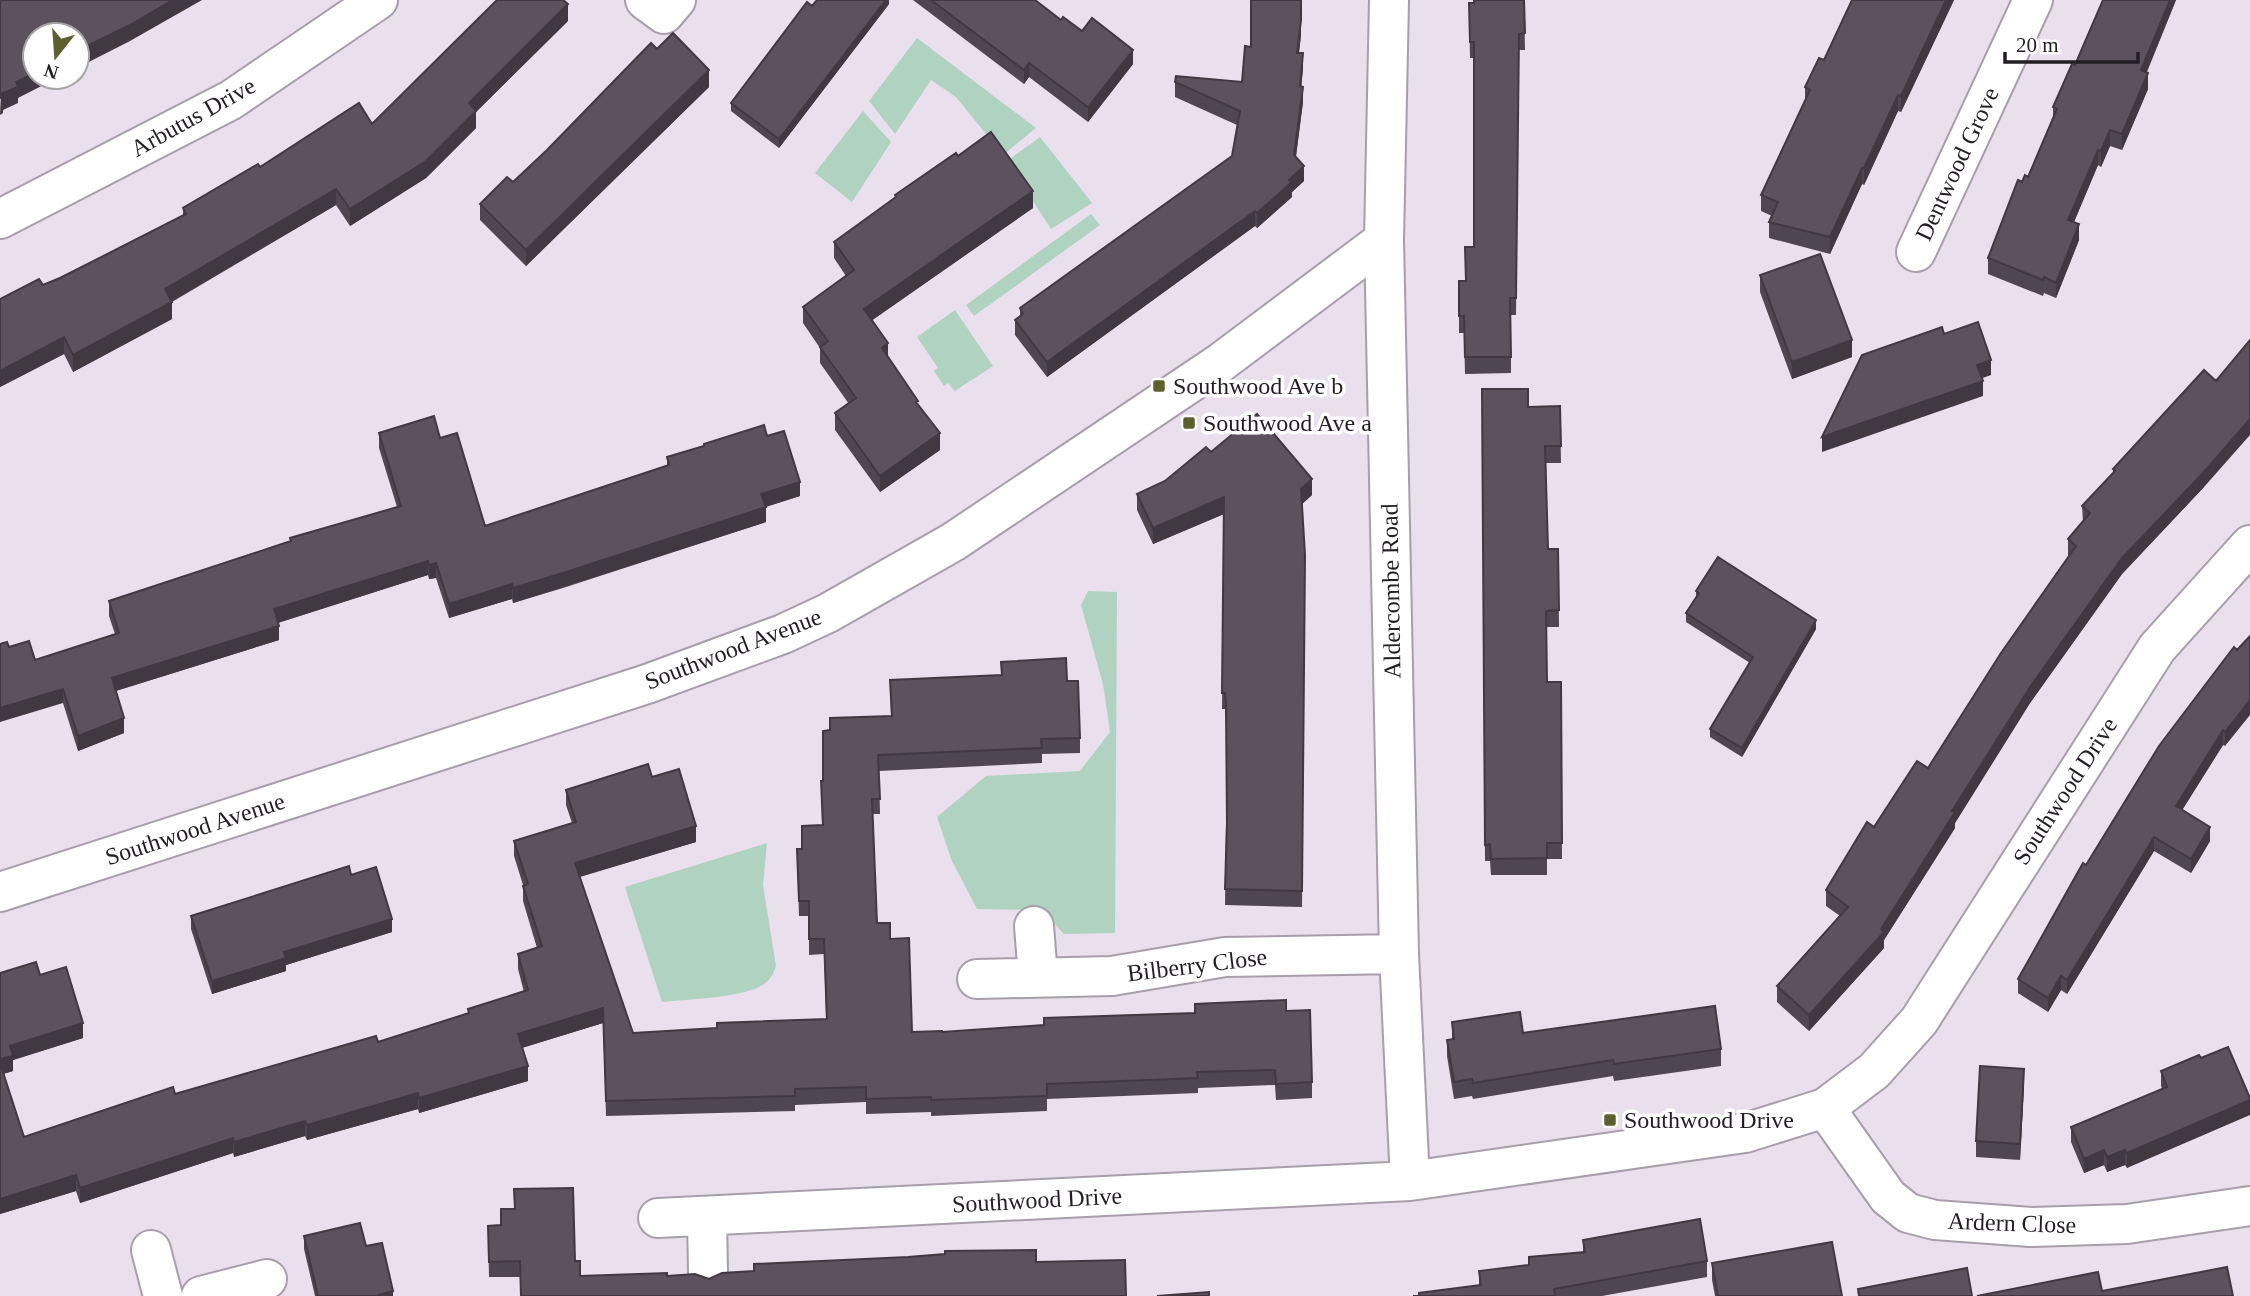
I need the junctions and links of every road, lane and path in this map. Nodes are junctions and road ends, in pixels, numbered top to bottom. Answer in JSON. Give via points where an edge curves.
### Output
{"nodes":[{"id":1,"x":378,"y":0,"type":"edge"},
{"id":2,"x":645,"y":0,"type":"edge"},
{"id":3,"x":676,"y":0,"type":"edge"},
{"id":4,"x":1389,"y":0,"type":"edge"},
{"id":5,"x":2033,"y":0,"type":"edge"},
{"id":6,"x":0,"y":219,"type":"edge"},
{"id":7,"x":1384,"y":240,"type":"junction"},
{"id":8,"x":1916,"y":252,"type":"dead end"},
{"id":9,"x":2250,"y":545,"type":"edge"},
{"id":10,"x":0,"y":892,"type":"edge"},
{"id":11,"x":1034,"y":926,"type":"dead end"},
{"id":12,"x":1399,"y":954,"type":"junction"},
{"id":13,"x":1038,"y":977,"type":"junction"},
{"id":14,"x":977,"y":979,"type":"dead end"},
{"id":15,"x":1825,"y":1108,"type":"junction"},
{"id":16,"x":1410,"y":1181,"type":"junction"},
{"id":17,"x":2250,"y":1206,"type":"edge"},
{"id":18,"x":707,"y":1216,"type":"junction"},
{"id":19,"x":658,"y":1218,"type":"dead end"},
{"id":20,"x":151,"y":1250,"type":"dead end"},
{"id":21,"x":708,"y":1273,"type":"dead end"},
{"id":22,"x":267,"y":1279,"type":"dead end"},
{"id":23,"x":163,"y":1296,"type":"edge"},
{"id":24,"x":201,"y":1296,"type":"edge"}],
"edges":[{"from":1,"to":6,"type":"street","name":"Arbutus Drive","via":[[231,100]]},
{"from":2,"to":3,"type":"street","via":[[664,14]]},
{"from":4,"to":7,"type":"street","name":"Aldercombe Road"},
{"from":5,"to":8,"type":"street","name":"Dentwood Grove"},
{"from":7,"to":10,"type":"street","name":"Southwood Avenue","via":[[1220,363],[953,542],[828,613],[635,688]]},
{"from":7,"to":12,"type":"street","name":"Aldercombe Road"},
{"from":9,"to":15,"type":"street","name":"Southwood Drive","via":[[2157,648],[1919,1021],[1874,1071]]},
{"from":11,"to":13,"type":"street"},
{"from":12,"to":13,"type":"street","name":"Bilberry Close","via":[[1225,957],[1112,975]]},
{"from":12,"to":16,"type":"street","name":"Aldercombe Road"},
{"from":13,"to":14,"type":"street","name":"Bilberry Close"},
{"from":15,"to":16,"type":"street","name":"Southwood Drive","via":[[1745,1133]]},
{"from":15,"to":17,"type":"street","name":"Ardern Close","via":[[1888,1197],[1908,1213],[1935,1220],[2031,1227],[2127,1224]]},
{"from":16,"to":18,"type":"street","name":"Southwood Drive"},
{"from":18,"to":19,"type":"street","name":"Southwood Drive"},
{"from":18,"to":21,"type":"street"},
{"from":20,"to":23,"type":"street"},
{"from":22,"to":24,"type":"street"}]}
